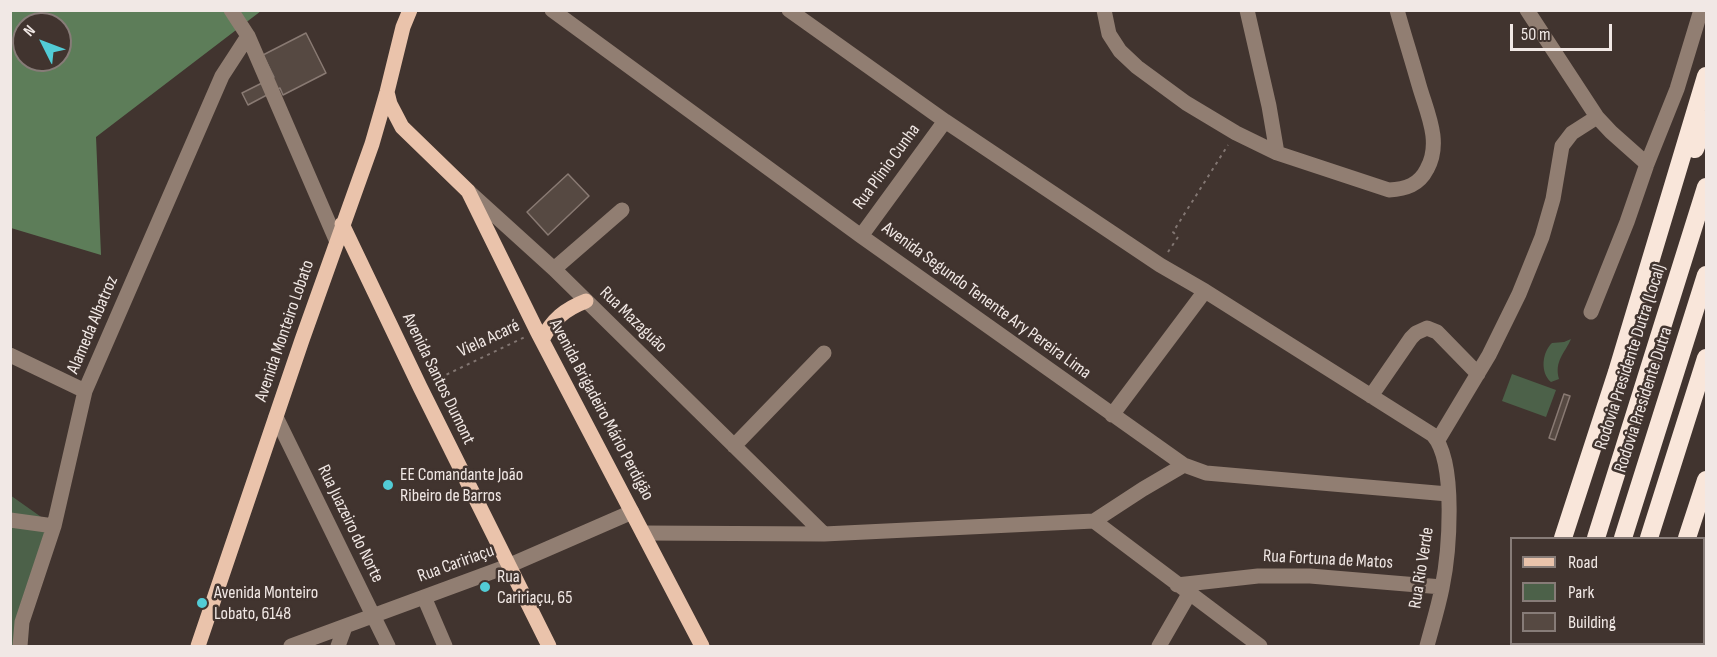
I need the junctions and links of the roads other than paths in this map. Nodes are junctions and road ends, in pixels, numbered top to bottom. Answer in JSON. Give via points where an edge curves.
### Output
{"nodes":[{"id":1,"x":231,"y":10,"type":"edge"},
{"id":2,"x":552,"y":10,"type":"edge"},
{"id":3,"x":789,"y":10,"type":"edge"},
{"id":4,"x":1104,"y":10,"type":"edge"},
{"id":5,"x":1247,"y":10,"type":"edge"},
{"id":6,"x":1397,"y":10,"type":"edge"},
{"id":7,"x":1527,"y":10,"type":"edge"},
{"id":8,"x":1704,"y":11,"type":"edge"},
{"id":9,"x":407,"y":15,"type":"edge"},
{"id":10,"x":248,"y":36,"type":"junction"},
{"id":11,"x":1707,"y":76,"type":"edge"},
{"id":12,"x":387,"y":92,"type":"junction"},
{"id":13,"x":1597,"y":117,"type":"junction"},
{"id":14,"x":1707,"y":120,"type":"edge"},
{"id":15,"x":945,"y":121,"type":"junction"},
{"id":16,"x":411,"y":137,"type":"junction"},
{"id":17,"x":372,"y":144,"type":"junction"},
{"id":18,"x":1277,"y":153,"type":"junction"},
{"id":19,"x":1647,"y":164,"type":"junction"},
{"id":20,"x":1707,"y":187,"type":"edge"},
{"id":21,"x":468,"y":191,"type":"junction"},
{"id":22,"x":622,"y":210,"type":"dead end"},
{"id":23,"x":342,"y":225,"type":"junction"},
{"id":24,"x":861,"y":236,"type":"junction"},
{"id":25,"x":337,"y":242,"type":"junction"},
{"id":26,"x":554,"y":269,"type":"junction"},
{"id":27,"x":1647,"y":271,"type":"junction"},
{"id":28,"x":1707,"y":275,"type":"edge"},
{"id":29,"x":1205,"y":291,"type":"junction"},
{"id":30,"x":586,"y":301,"type":"junction"},
{"id":31,"x":1591,"y":312,"type":"dead end"},
{"id":32,"x":539,"y":336,"type":"junction"},
{"id":33,"x":824,"y":353,"type":"dead end"},
{"id":34,"x":10,"y":355,"type":"edge"},
{"id":35,"x":1707,"y":358,"type":"edge"},
{"id":36,"x":1478,"y":374,"type":"junction"},
{"id":37,"x":85,"y":391,"type":"junction"},
{"id":38,"x":1371,"y":396,"type":"junction"},
{"id":39,"x":1112,"y":415,"type":"junction"},
{"id":40,"x":276,"y":417,"type":"junction"},
{"id":41,"x":1438,"y":440,"type":"junction"},
{"id":42,"x":734,"y":446,"type":"junction"},
{"id":43,"x":1184,"y":465,"type":"junction"},
{"id":44,"x":1707,"y":480,"type":"edge"},
{"id":45,"x":1448,"y":494,"type":"junction"},
{"id":46,"x":632,"y":512,"type":"junction"},
{"id":47,"x":10,"y":520,"type":"edge"},
{"id":48,"x":1094,"y":521,"type":"junction"},
{"id":49,"x":54,"y":526,"type":"junction"},
{"id":50,"x":643,"y":533,"type":"junction"},
{"id":51,"x":824,"y":534,"type":"junction"},
{"id":52,"x":1563,"y":537,"type":"edge"},
{"id":53,"x":1596,"y":537,"type":"edge"},
{"id":54,"x":1623,"y":537,"type":"edge"},
{"id":55,"x":1649,"y":537,"type":"edge"},
{"id":56,"x":1687,"y":537,"type":"edge"},
{"id":57,"x":507,"y":566,"type":"junction"},
{"id":58,"x":1442,"y":587,"type":"junction"},
{"id":59,"x":1183,"y":590,"type":"junction"},
{"id":60,"x":424,"y":597,"type":"junction"},
{"id":61,"x":373,"y":616,"type":"junction"},
{"id":62,"x":345,"y":627,"type":"junction"},
{"id":63,"x":299,"y":645,"type":"edge"},
{"id":64,"x":20,"y":646,"type":"edge"},
{"id":65,"x":198,"y":646,"type":"edge"},
{"id":66,"x":338,"y":646,"type":"edge"},
{"id":67,"x":388,"y":646,"type":"edge"},
{"id":68,"x":445,"y":646,"type":"edge"},
{"id":69,"x":549,"y":646,"type":"edge"},
{"id":70,"x":702,"y":646,"type":"edge"},
{"id":71,"x":1159,"y":646,"type":"edge"},
{"id":72,"x":1260,"y":646,"type":"edge"},
{"id":73,"x":1427,"y":646,"type":"edge"}],
"edges":[{"from":1,"to":10,"type":"street"},
{"from":2,"to":24,"type":"street","name":"Avenida Segundo Tenente Ary Pereira Lima"},
{"from":3,"to":15,"type":"street"},
{"from":4,"to":18,"type":"street","via":[[1109,34],[1128,59],[1186,103]]},
{"from":5,"to":18,"type":"street"},
{"from":6,"to":18,"type":"street","via":[[1434,136],[1435,150],[1425,174],[1404,189],[1389,190]]},
{"from":7,"to":13,"type":"street"},
{"from":8,"to":19,"type":"street"},
{"from":9,"to":12,"type":"main road","name":"Avenida Monteiro Lobato"},
{"from":10,"to":25,"type":"street"},
{"from":10,"to":37,"type":"street","name":"Alameda Albatroz","via":[[222,76]]},
{"from":11,"to":27,"type":"highway"},
{"from":12,"to":16,"type":"main road","name":"Rua Mazaguão","via":[[395,116]]},
{"from":12,"to":17,"type":"main road","name":"Avenida Monteiro Lobato"},
{"from":13,"to":19,"type":"street"},
{"from":13,"to":36,"type":"street","via":[[1572,133],[1562,146],[1542,237],[1519,294]]},
{"from":14,"to":27,"type":"highway"},
{"from":15,"to":24,"type":"street","name":"Rua Plinio Cunha"},
{"from":15,"to":29,"type":"street"},
{"from":16,"to":17,"type":"main road","via":[[386,134]]},
{"from":16,"to":21,"type":"main road","name":"Rua Mazaguão"},
{"from":17,"to":23,"type":"main road","name":"Avenida Monteiro Lobato"},
{"from":19,"to":31,"type":"street"},
{"from":20,"to":53,"type":"highway","name":"Rodovia Presidente Dutra (Local)"},
{"from":21,"to":26,"type":"street","name":"Rua Mazaguão"},
{"from":21,"to":32,"type":"main road","name":"Avenida Brigadeiro Mário Perdigão"},
{"from":22,"to":26,"type":"street"},
{"from":23,"to":25,"type":"main road","name":"Avenida Monteiro Lobato"},
{"from":23,"to":57,"type":"main road","name":"Avenida Santos Dumont"},
{"from":24,"to":39,"type":"street","name":"Avenida Segundo Tenente Ary Pereira Lima"},
{"from":25,"to":40,"type":"main road","name":"Avenida Monteiro Lobato"},
{"from":26,"to":30,"type":"street","name":"Rua Mazaguão"},
{"from":27,"to":52,"type":"highway"},
{"from":28,"to":54,"type":"highway","name":"Rodovia Presidente Dutra"},
{"from":29,"to":38,"type":"street"},
{"from":29,"to":39,"type":"street"},
{"from":30,"to":32,"type":"main road","via":[[552,321]]},
{"from":30,"to":42,"type":"street","name":"Rua Mazaguão"},
{"from":32,"to":46,"type":"main road","name":"Avenida Brigadeiro Mário Perdigão"},
{"from":33,"to":42,"type":"street"},
{"from":34,"to":37,"type":"street"},
{"from":35,"to":55,"type":"highway"},
{"from":36,"to":38,"type":"street","via":[[1437,332],[1426,328],[1411,338]]},
{"from":36,"to":41,"type":"street"},
{"from":37,"to":49,"type":"street","name":"Alameda Albatroz"},
{"from":38,"to":41,"type":"street"},
{"from":39,"to":43,"type":"street","name":"Avenida Segundo Tenente Ary Pereira Lima"},
{"from":40,"to":61,"type":"street","name":"Rua Juazeiro do Norte"},
{"from":40,"to":65,"type":"main road","name":"Avenida Monteiro Lobato"},
{"from":41,"to":45,"type":"street","name":"Rua Rio Verde","via":[[1447,472]]},
{"from":42,"to":51,"type":"street","name":"Rua Mazaguão"},
{"from":43,"to":45,"type":"street","name":"Avenida Segundo Tenente Ary Pereira Lima","via":[[1206,472]]},
{"from":43,"to":48,"type":"street"},
{"from":44,"to":56,"type":"highway"},
{"from":45,"to":58,"type":"street","name":"Rua Rio Verde"},
{"from":46,"to":50,"type":"main road","name":"Avenida Brigadeiro Mário Perdigão"},
{"from":46,"to":57,"type":"street","name":"Rua Caririaçu"},
{"from":47,"to":49,"type":"street"},
{"from":48,"to":51,"type":"street"},
{"from":48,"to":59,"type":"street"},
{"from":49,"to":64,"type":"street","name":"Alameda Albatroz","via":[[22,622]]},
{"from":50,"to":51,"type":"street"},
{"from":50,"to":70,"type":"main road","name":"Avenida Brigadeiro Mário Perdigão"},
{"from":57,"to":60,"type":"street","name":"Rua Caririaçu"},
{"from":57,"to":69,"type":"main road","name":"Avenida Santos Dumont"},
{"from":58,"to":59,"type":"street","name":"Rua Fortuna de Matos","via":[[1310,576],[1258,576]]},
{"from":58,"to":73,"type":"street","name":"Rua Rio Verde"},
{"from":59,"to":71,"type":"street"},
{"from":59,"to":72,"type":"street"},
{"from":60,"to":61,"type":"street","name":"Rua Caririaçu"},
{"from":60,"to":68,"type":"street"},
{"from":61,"to":62,"type":"street","name":"Rua Caririaçu"},
{"from":61,"to":67,"type":"street","name":"Rua Juazeiro do Norte"},
{"from":62,"to":63,"type":"street","name":"Rua Caririaçu"},
{"from":62,"to":66,"type":"street"}]}
